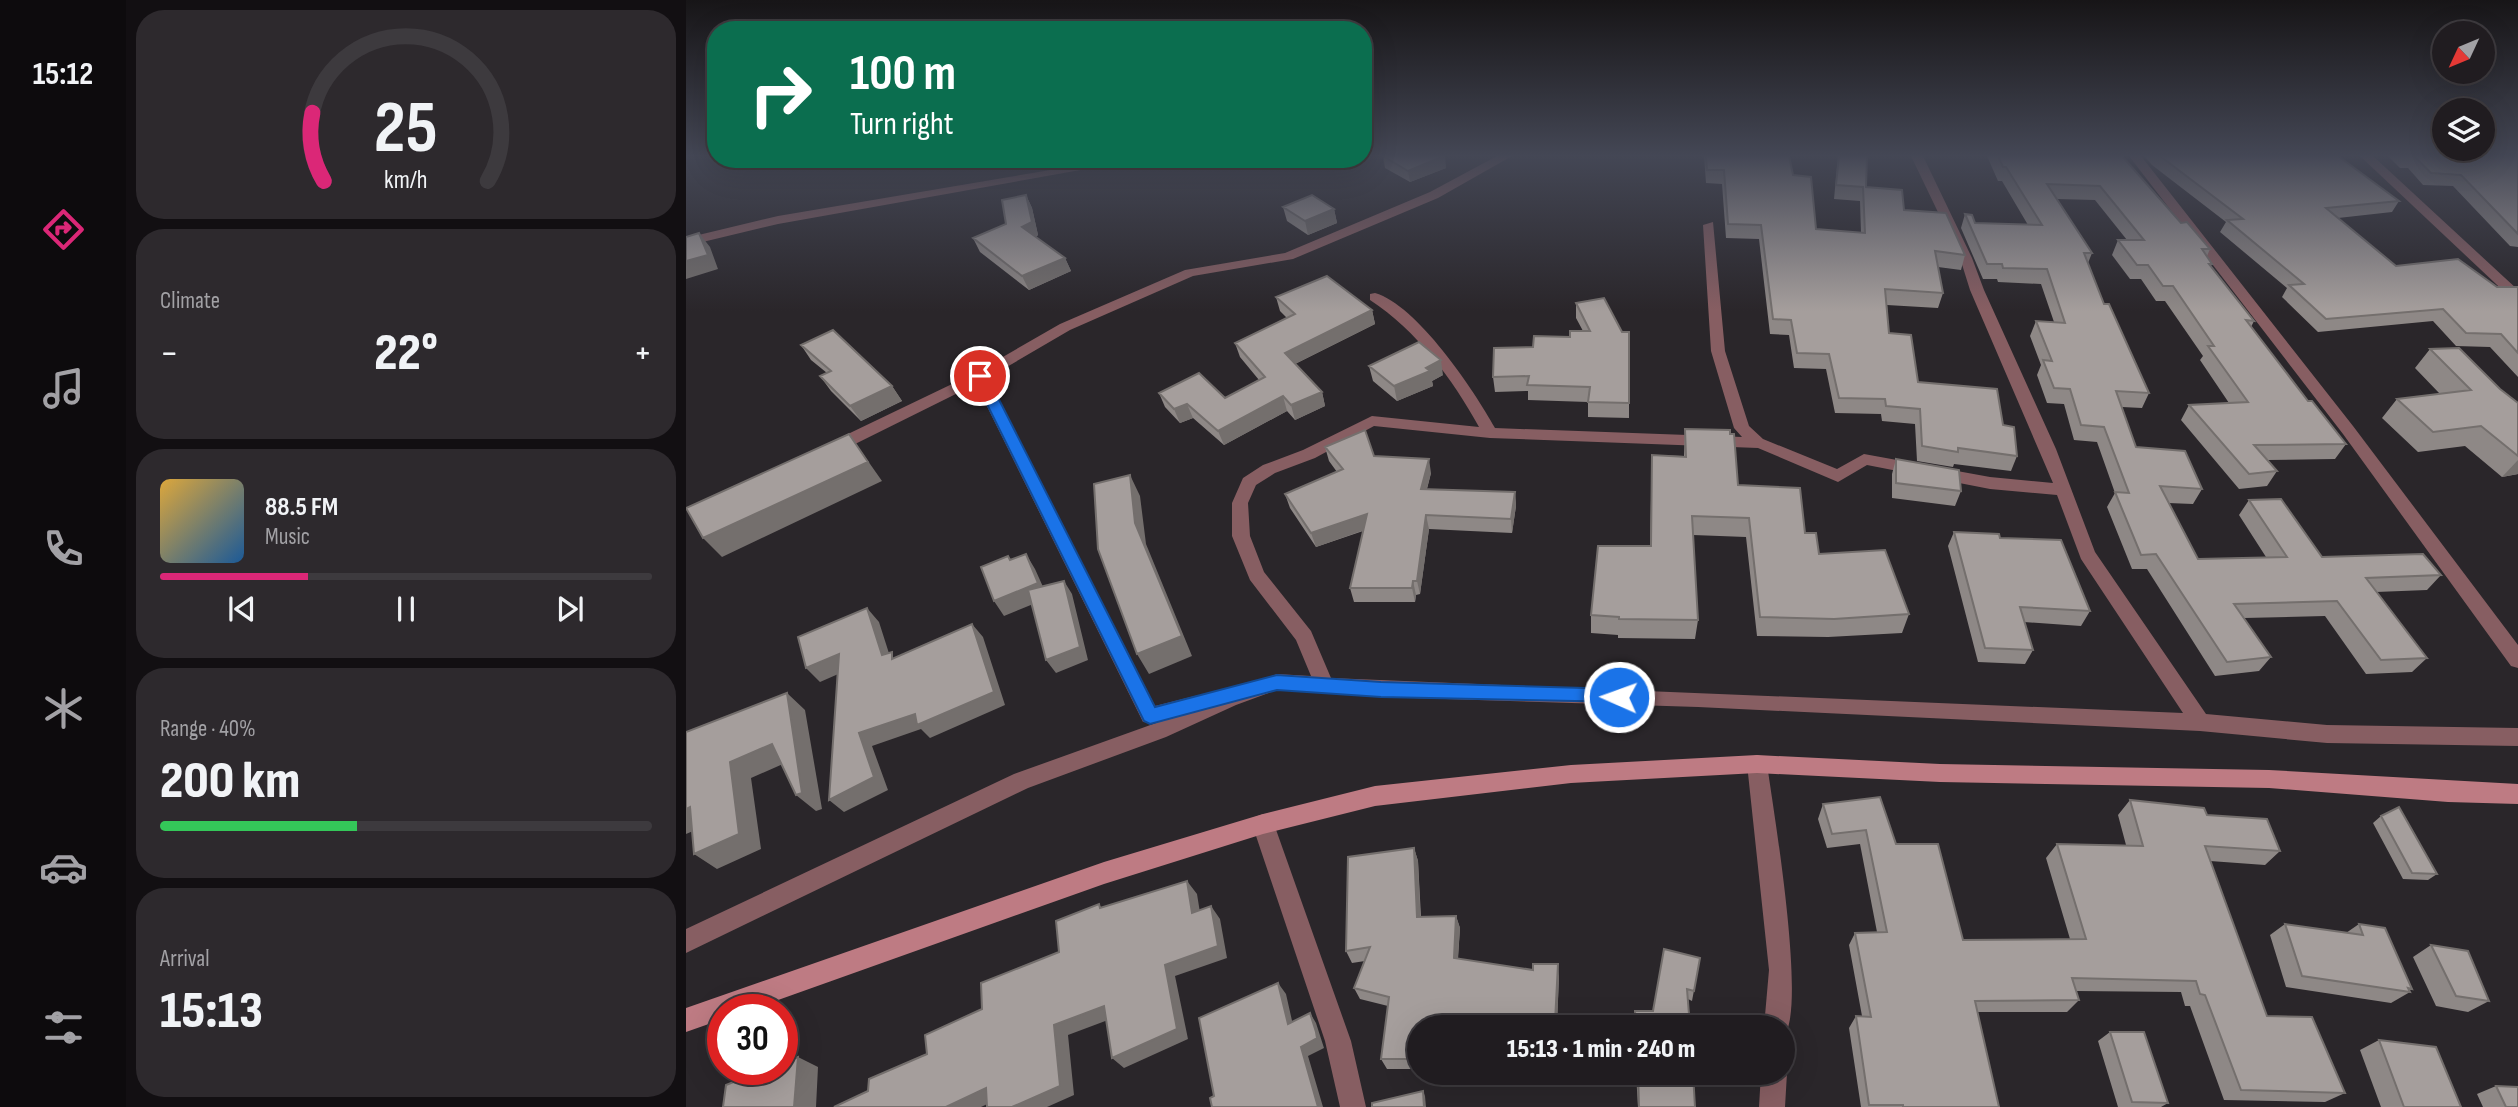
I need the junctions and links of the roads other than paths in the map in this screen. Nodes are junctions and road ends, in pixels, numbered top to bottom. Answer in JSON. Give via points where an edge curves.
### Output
{"nodes":[{"id":1,"x":851,"y":208,"type":"edge"},
{"id":2,"x":1404,"y":208,"type":"edge"},
{"id":3,"x":1940,"y":208,"type":"edge"},
{"id":4,"x":2175,"y":208,"type":"edge"},
{"id":5,"x":2422,"y":208,"type":"edge"},
{"id":6,"x":1709,"y":225,"type":"dead end"},
{"id":7,"x":686,"y":242,"type":"edge"},
{"id":8,"x":1375,"y":297,"type":"dead end"},
{"id":9,"x":2518,"y":297,"type":"edge"},
{"id":10,"x":980,"y":376,"type":"junction"},
{"id":11,"x":1742,"y":428,"type":"junction"},
{"id":12,"x":1490,"y":433,"type":"junction"},
{"id":13,"x":1726,"y":442,"type":"junction"},
{"id":14,"x":1758,"y":443,"type":"junction"},
{"id":15,"x":821,"y":454,"type":"edge"},
{"id":16,"x":2063,"y":490,"type":"junction"},
{"id":17,"x":2518,"y":660,"type":"edge"},
{"id":18,"x":1277,"y":682,"type":"junction"},
{"id":19,"x":1324,"y":683,"type":"junction"},
{"id":20,"x":2200,"y":722,"type":"junction"},
{"id":21,"x":2518,"y":737,"type":"edge"},
{"id":22,"x":1757,"y":764,"type":"junction"},
{"id":23,"x":2518,"y":794,"type":"edge"},
{"id":24,"x":1264,"y":824,"type":"junction"},
{"id":25,"x":686,"y":941,"type":"edge"},
{"id":26,"x":1778,"y":1015,"type":"edge"},
{"id":27,"x":686,"y":1020,"type":"edge"},
{"id":28,"x":1773,"y":1085,"type":"edge"},
{"id":29,"x":1353,"y":1107,"type":"edge"},
{"id":30,"x":1772,"y":1107,"type":"edge"}],
"edges":[{"from":1,"to":7,"type":"street"},
{"from":2,"to":10,"type":"street","via":[[1288,256],[1190,273],[1065,327]]},
{"from":3,"to":16,"type":"street","via":[[1966,258]]},
{"from":4,"to":17,"type":"street"},
{"from":5,"to":9,"type":"street"},
{"from":6,"to":11,"type":"street","via":[[1718,351]]},
{"from":8,"to":12,"type":"street","via":[[1405,317],[1477,408]]},
{"from":10,"to":15,"type":"street"},
{"from":10,"to":18,"type":"street","via":[[1150,716]]},
{"from":11,"to":13,"type":"street"},
{"from":11,"to":14,"type":"street"},
{"from":12,"to":13,"type":"street"},
{"from":12,"to":19,"type":"street","via":[[1372,421],[1249,482],[1240,503],[1241,536],[1256,575],[1304,636]]},
{"from":13,"to":14,"type":"street"},
{"from":14,"to":16,"type":"street","via":[[1781,448],[1838,476],[1864,459],[1990,483]]},
{"from":16,"to":20,"type":"street","via":[[2087,554]]},
{"from":18,"to":19,"type":"street"},
{"from":18,"to":25,"type":"street","via":[[1021,781]]},
{"from":19,"to":20,"type":"street","via":[[1381,690]]},
{"from":20,"to":21,"type":"street","via":[[2327,734]]},
{"from":22,"to":23,"type":"main road","via":[[1940,773],[2269,779]]},
{"from":22,"to":24,"type":"main road","via":[[1571,774],[1375,796]]},
{"from":22,"to":26,"type":"street","via":[[1781,970]]},
{"from":24,"to":27,"type":"main road","via":[[961,921]]},
{"from":24,"to":29,"type":"street","via":[[1338,1041]]},
{"from":28,"to":30,"type":"street"}]}
